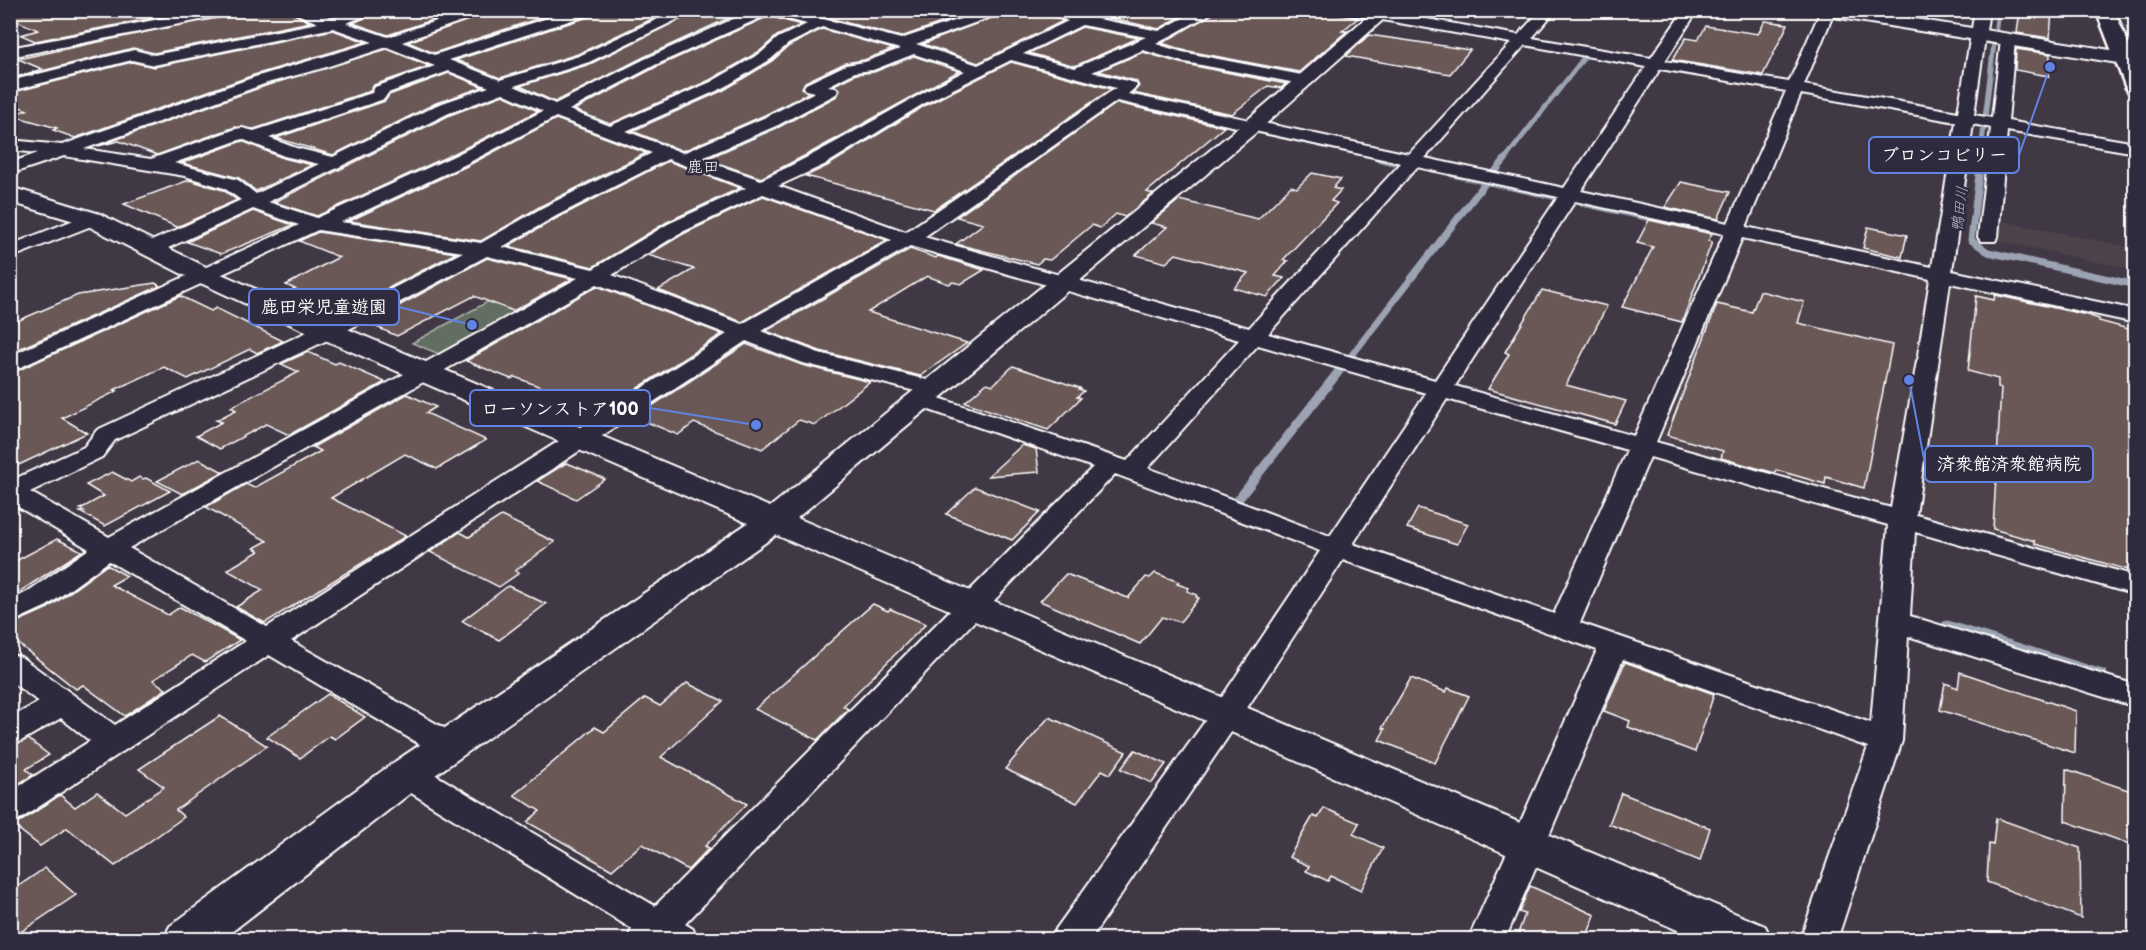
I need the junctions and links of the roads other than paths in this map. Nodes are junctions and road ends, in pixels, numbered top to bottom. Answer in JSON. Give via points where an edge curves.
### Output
{"nodes":[{"id":1,"x":127,"y":10,"type":"edge"},
{"id":2,"x":231,"y":10,"type":"edge"},
{"id":3,"x":295,"y":10,"type":"edge"},
{"id":4,"x":374,"y":10,"type":"edge"},
{"id":5,"x":486,"y":10,"type":"edge"},
{"id":6,"x":588,"y":10,"type":"edge"},
{"id":7,"x":690,"y":10,"type":"edge"},
{"id":8,"x":768,"y":10,"type":"edge"},
{"id":9,"x":1003,"y":10,"type":"edge"},
{"id":10,"x":1050,"y":10,"type":"edge"},
{"id":11,"x":1210,"y":10,"type":"edge"},
{"id":12,"x":1349,"y":10,"type":"edge"},
{"id":13,"x":1549,"y":10,"type":"edge"},
{"id":14,"x":1691,"y":10,"type":"edge"},
{"id":15,"x":1982,"y":10,"type":"edge"},
{"id":16,"x":2105,"y":10,"type":"edge"},
{"id":17,"x":1825,"y":11,"type":"edge"},
{"id":18,"x":1383,"y":13,"type":"edge"},
{"id":19,"x":1078,"y":16,"type":"edge"},
{"id":20,"x":331,"y":23,"type":"junction"},
{"id":21,"x":820,"y":23,"type":"junction"},
{"id":22,"x":125,"y":30,"type":"junction"},
{"id":23,"x":10,"y":35,"type":"edge"},
{"id":24,"x":1161,"y":36,"type":"junction"},
{"id":25,"x":1995,"y":38,"type":"junction"},
{"id":26,"x":1522,"y":40,"type":"junction"},
{"id":27,"x":387,"y":42,"type":"junction"},
{"id":28,"x":1141,"y":45,"type":"junction"},
{"id":29,"x":37,"y":47,"type":"junction"},
{"id":30,"x":907,"y":47,"type":"junction"},
{"id":31,"x":10,"y":53,"type":"edge"},
{"id":32,"x":134,"y":55,"type":"junction"},
{"id":33,"x":1008,"y":55,"type":"junction"},
{"id":34,"x":2129,"y":59,"type":"edge"},
{"id":35,"x":442,"y":63,"type":"junction"},
{"id":36,"x":1654,"y":63,"type":"junction"},
{"id":37,"x":978,"y":70,"type":"junction"},
{"id":38,"x":1076,"y":73,"type":"junction"},
{"id":39,"x":1306,"y":81,"type":"junction"},
{"id":40,"x":10,"y":86,"type":"edge"},
{"id":41,"x":501,"y":86,"type":"junction"},
{"id":42,"x":1794,"y":88,"type":"junction"},
{"id":43,"x":2136,"y":88,"type":"edge"},
{"id":44,"x":1114,"y":96,"type":"junction"},
{"id":45,"x":555,"y":110,"type":"junction"},
{"id":46,"x":1970,"y":119,"type":"junction"},
{"id":47,"x":1997,"y":123,"type":"junction"},
{"id":48,"x":1252,"y":126,"type":"junction"},
{"id":49,"x":610,"y":132,"type":"junction"},
{"id":50,"x":254,"y":138,"type":"junction"},
{"id":51,"x":10,"y":145,"type":"edge"},
{"id":52,"x":2136,"y":148,"type":"edge"},
{"id":53,"x":61,"y":150,"type":"junction"},
{"id":54,"x":676,"y":156,"type":"junction"},
{"id":55,"x":1413,"y":161,"type":"junction"},
{"id":56,"x":336,"y":164,"type":"junction"},
{"id":57,"x":151,"y":165,"type":"junction"},
{"id":58,"x":10,"y":169,"type":"edge"},
{"id":59,"x":761,"y":188,"type":"junction"},
{"id":60,"x":10,"y":194,"type":"edge"},
{"id":61,"x":1570,"y":195,"type":"junction"},
{"id":62,"x":254,"y":202,"type":"junction"},
{"id":63,"x":92,"y":219,"type":"junction"},
{"id":64,"x":318,"y":224,"type":"junction"},
{"id":65,"x":1736,"y":231,"type":"junction"},
{"id":66,"x":1988,"y":237,"type":"dead end"},
{"id":67,"x":908,"y":239,"type":"junction"},
{"id":68,"x":150,"y":249,"type":"junction"},
{"id":69,"x":484,"y":249,"type":"junction"},
{"id":70,"x":10,"y":252,"type":"edge"},
{"id":71,"x":203,"y":275,"type":"junction"},
{"id":72,"x":1942,"y":275,"type":"junction"},
{"id":73,"x":597,"y":276,"type":"junction"},
{"id":74,"x":1063,"y":282,"type":"junction"},
{"id":75,"x":2136,"y":317,"type":"edge"},
{"id":76,"x":328,"y":331,"type":"junction"},
{"id":77,"x":746,"y":332,"type":"junction"},
{"id":78,"x":1254,"y":336,"type":"junction"},
{"id":79,"x":10,"y":365,"type":"edge"},
{"id":80,"x":425,"y":372,"type":"junction"},
{"id":81,"x":1442,"y":389,"type":"junction"},
{"id":82,"x":929,"y":394,"type":"junction"},
{"id":83,"x":578,"y":438,"type":"junction"},
{"id":84,"x":1642,"y":445,"type":"junction"},
{"id":85,"x":1121,"y":468,"type":"junction"},
{"id":86,"x":11,"y":491,"type":"edge"},
{"id":87,"x":1902,"y":520,"type":"junction"},
{"id":88,"x":773,"y":521,"type":"junction"},
{"id":89,"x":109,"y":548,"type":"junction"},
{"id":90,"x":1337,"y":548,"type":"junction"},
{"id":91,"x":2136,"y":586,"type":"edge"},
{"id":92,"x":972,"y":606,"type":"junction"},
{"id":93,"x":10,"y":614,"type":"edge"},
{"id":94,"x":1894,"y":621,"type":"junction"},
{"id":95,"x":1563,"y":628,"type":"junction"},
{"id":96,"x":269,"y":642,"type":"junction"},
{"id":97,"x":1614,"y":645,"type":"junction"},
{"id":98,"x":10,"y":665,"type":"edge"},
{"id":99,"x":2136,"y":696,"type":"edge"},
{"id":100,"x":62,"y":703,"type":"junction"},
{"id":101,"x":1227,"y":714,"type":"junction"},
{"id":102,"x":10,"y":733,"type":"edge"},
{"id":103,"x":1886,"y":741,"type":"junction"},
{"id":104,"x":115,"y":742,"type":"junction"},
{"id":105,"x":447,"y":746,"type":"junction"},
{"id":106,"x":407,"y":774,"type":"junction"},
{"id":107,"x":10,"y":809,"type":"edge"},
{"id":108,"x":1526,"y":843,"type":"junction"},
{"id":109,"x":661,"y":935,"type":"edge"},
{"id":110,"x":186,"y":939,"type":"edge"},
{"id":111,"x":1069,"y":939,"type":"edge"},
{"id":112,"x":1485,"y":939,"type":"edge"},
{"id":113,"x":1749,"y":939,"type":"edge"},
{"id":114,"x":1818,"y":939,"type":"edge"}],
"edges":[{"from":1,"to":22,"type":"street"},
{"from":2,"to":22,"type":"street"},
{"from":3,"to":20,"type":"street"},
{"from":4,"to":20,"type":"street"},
{"from":5,"to":27,"type":"street"},
{"from":6,"to":35,"type":"street"},
{"from":7,"to":41,"type":"street","via":[[584,58]]},
{"from":8,"to":21,"type":"street"},
{"from":8,"to":45,"type":"street","via":[[650,62]]},
{"from":9,"to":30,"type":"street"},
{"from":10,"to":19,"type":"street"},
{"from":11,"to":24,"type":"street"},
{"from":12,"to":18,"type":"street"},
{"from":13,"to":26,"type":"street"},
{"from":14,"to":36,"type":"street"},
{"from":15,"to":25,"type":"street"},
{"from":16,"to":34,"type":"main road"},
{"from":17,"to":25,"type":"street"},
{"from":17,"to":42,"type":"street"},
{"from":18,"to":26,"type":"street"},
{"from":18,"to":39,"type":"street"},
{"from":19,"to":24,"type":"street"},
{"from":19,"to":33,"type":"street"},
{"from":20,"to":27,"type":"street"},
{"from":20,"to":32,"type":"street","via":[[154,60]]},
{"from":21,"to":30,"type":"street"},
{"from":21,"to":49,"type":"street","via":[[783,41],[766,56],[717,85]]},
{"from":22,"to":29,"type":"street"},
{"from":22,"to":32,"type":"street"},
{"from":23,"to":29,"type":"street"},
{"from":24,"to":28,"type":"street"},
{"from":25,"to":34,"type":"street"},
{"from":25,"to":46,"type":"street"},
{"from":25,"to":47,"type":"street"},
{"from":26,"to":36,"type":"street"},
{"from":26,"to":55,"type":"street"},
{"from":27,"to":35,"type":"street"},
{"from":27,"to":53,"type":"street","via":[[261,80]]},
{"from":28,"to":38,"type":"street"},
{"from":28,"to":39,"type":"street"},
{"from":29,"to":31,"type":"street"},
{"from":30,"to":37,"type":"street"},
{"from":30,"to":54,"type":"street","via":[[812,87],[830,91],[772,121]]},
{"from":32,"to":40,"type":"street"},
{"from":33,"to":37,"type":"street"},
{"from":33,"to":38,"type":"street"},
{"from":34,"to":43,"type":"main road"},
{"from":35,"to":41,"type":"street"},
{"from":35,"to":50,"type":"street","via":[[381,90],[378,96]]},
{"from":36,"to":42,"type":"street"},
{"from":36,"to":61,"type":"street"},
{"from":37,"to":59,"type":"street","via":[[917,101],[820,160]]},
{"from":38,"to":44,"type":"street","via":[[1129,86]]},
{"from":39,"to":48,"type":"street"},
{"from":41,"to":45,"type":"street"},
{"from":41,"to":56,"type":"street","via":[[443,109]]},
{"from":42,"to":46,"type":"street"},
{"from":42,"to":65,"type":"street"},
{"from":44,"to":48,"type":"street"},
{"from":44,"to":67,"type":"street"},
{"from":45,"to":49,"type":"street"},
{"from":45,"to":64,"type":"street","via":[[460,160]]},
{"from":46,"to":47,"type":"street"},
{"from":46,"to":72,"type":"street"},
{"from":47,"to":52,"type":"street"},
{"from":47,"to":66,"type":"street"},
{"from":48,"to":55,"type":"street"},
{"from":48,"to":74,"type":"street"},
{"from":49,"to":54,"type":"street"},
{"from":50,"to":56,"type":"street"},
{"from":50,"to":57,"type":"street","via":[[242,133]]},
{"from":51,"to":53,"type":"street"},
{"from":53,"to":57,"type":"street"},
{"from":53,"to":58,"type":"street"},
{"from":54,"to":59,"type":"street"},
{"from":54,"to":69,"type":"street","via":[[549,212]]},
{"from":55,"to":61,"type":"street"},
{"from":55,"to":78,"type":"street"},
{"from":56,"to":62,"type":"street"},
{"from":57,"to":62,"type":"street","via":[[231,184]]},
{"from":59,"to":67,"type":"street"},
{"from":59,"to":73,"type":"street","via":[[675,228]]},
{"from":60,"to":63,"type":"street"},
{"from":61,"to":65,"type":"street"},
{"from":61,"to":81,"type":"street"},
{"from":62,"to":64,"type":"street"},
{"from":62,"to":68,"type":"street"},
{"from":63,"to":68,"type":"street"},
{"from":63,"to":70,"type":"street"},
{"from":64,"to":69,"type":"street"},
{"from":64,"to":71,"type":"street"},
{"from":65,"to":72,"type":"street"},
{"from":65,"to":84,"type":"street"},
{"from":67,"to":74,"type":"street"},
{"from":67,"to":77,"type":"street"},
{"from":68,"to":71,"type":"street"},
{"from":69,"to":73,"type":"street"},
{"from":69,"to":76,"type":"street"},
{"from":71,"to":76,"type":"street"},
{"from":71,"to":79,"type":"street"},
{"from":72,"to":75,"type":"street"},
{"from":72,"to":87,"type":"street"},
{"from":73,"to":77,"type":"street"},
{"from":73,"to":80,"type":"street"},
{"from":74,"to":78,"type":"street"},
{"from":74,"to":82,"type":"street"},
{"from":76,"to":80,"type":"street"},
{"from":76,"to":86,"type":"street","via":[[106,435],[93,452]]},
{"from":77,"to":82,"type":"street","via":[[812,358]]},
{"from":77,"to":83,"type":"street"},
{"from":78,"to":81,"type":"street"},
{"from":78,"to":85,"type":"street"},
{"from":80,"to":83,"type":"street"},
{"from":80,"to":89,"type":"street"},
{"from":81,"to":84,"type":"street"},
{"from":81,"to":90,"type":"street"},
{"from":82,"to":85,"type":"street"},
{"from":82,"to":88,"type":"street"},
{"from":83,"to":88,"type":"street"},
{"from":83,"to":96,"type":"street"},
{"from":84,"to":87,"type":"street"},
{"from":84,"to":95,"type":"street"},
{"from":85,"to":90,"type":"street"},
{"from":85,"to":92,"type":"street"},
{"from":86,"to":89,"type":"street"},
{"from":87,"to":91,"type":"street"},
{"from":87,"to":94,"type":"street"},
{"from":88,"to":92,"type":"street"},
{"from":88,"to":105,"type":"street"},
{"from":89,"to":93,"type":"street"},
{"from":89,"to":96,"type":"street"},
{"from":90,"to":95,"type":"street"},
{"from":90,"to":101,"type":"street"},
{"from":92,"to":101,"type":"street"},
{"from":92,"to":109,"type":"street"},
{"from":94,"to":99,"type":"street"},
{"from":94,"to":103,"type":"street"},
{"from":95,"to":97,"type":"street"},
{"from":96,"to":104,"type":"street"},
{"from":96,"to":105,"type":"street"},
{"from":97,"to":103,"type":"street"},
{"from":97,"to":108,"type":"street"},
{"from":98,"to":100,"type":"street"},
{"from":100,"to":102,"type":"street"},
{"from":100,"to":104,"type":"street"},
{"from":101,"to":108,"type":"street"},
{"from":101,"to":111,"type":"street"},
{"from":103,"to":114,"type":"street"},
{"from":104,"to":107,"type":"street"},
{"from":105,"to":106,"type":"street"},
{"from":106,"to":109,"type":"street"},
{"from":106,"to":110,"type":"street"},
{"from":108,"to":112,"type":"street"},
{"from":108,"to":113,"type":"street"}]}
